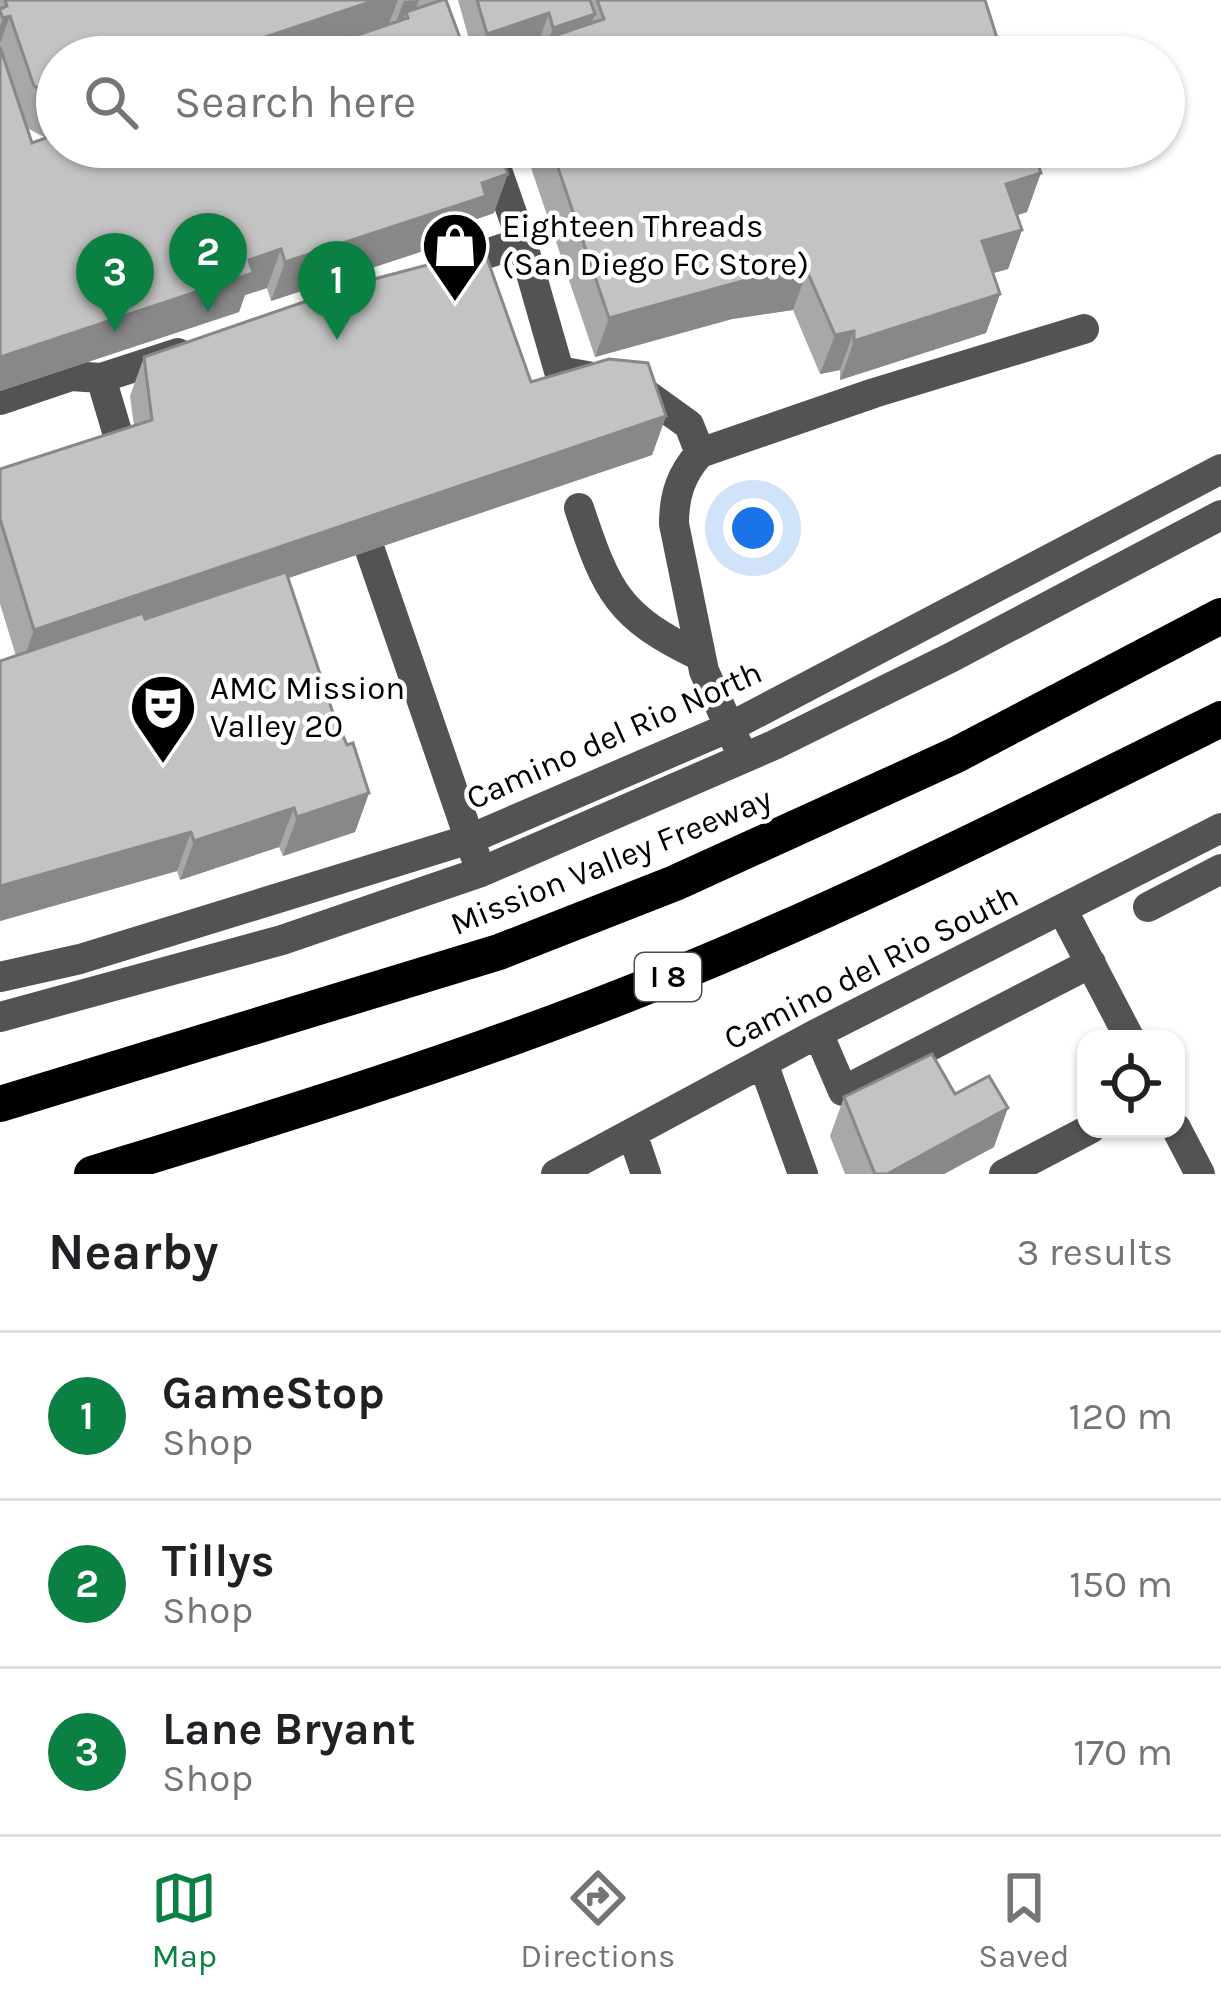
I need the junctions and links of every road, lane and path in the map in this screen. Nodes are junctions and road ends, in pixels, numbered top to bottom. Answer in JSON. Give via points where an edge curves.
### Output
{"nodes":[{"id":1,"x":496,"y":168,"type":"edge"},
{"id":2,"x":522,"y":242,"type":"junction"},
{"id":3,"x":417,"y":276,"type":"edge"},
{"id":4,"x":1084,"y":329,"type":"dead end"},
{"id":5,"x":206,"y":344,"type":"edge"},
{"id":6,"x":101,"y":378,"type":"junction"},
{"id":7,"x":0,"y":400,"type":"edge"},
{"id":8,"x":700,"y":453,"type":"junction"},
{"id":9,"x":83,"y":467,"type":"edge"},
{"id":10,"x":1221,"y":469,"type":"edge"},
{"id":11,"x":578,"y":508,"type":"dead end"},
{"id":12,"x":1221,"y":515,"type":"edge"},
{"id":13,"x":370,"y":550,"type":"dead end"},
{"id":14,"x":1221,"y":616,"type":"edge"},
{"id":15,"x":700,"y":656,"type":"junction"},
{"id":16,"x":1221,"y":719,"type":"edge"},
{"id":17,"x":730,"y":727,"type":"junction"},
{"id":18,"x":742,"y":757,"type":"junction"},
{"id":19,"x":1221,"y":829,"type":"edge"},
{"id":20,"x":470,"y":838,"type":"junction"},
{"id":21,"x":1221,"y":868,"type":"edge"},
{"id":22,"x":481,"y":872,"type":"junction"},
{"id":23,"x":1148,"y":907,"type":"dead end"},
{"id":24,"x":1062,"y":909,"type":"junction"},
{"id":25,"x":1090,"y":963,"type":"junction"},
{"id":26,"x":0,"y":977,"type":"edge"},
{"id":27,"x":0,"y":1017,"type":"edge"},
{"id":28,"x":1125,"y":1030,"type":"edge"},
{"id":29,"x":818,"y":1034,"type":"junction"},
{"id":30,"x":763,"y":1063,"type":"junction"},
{"id":31,"x":0,"y":1077,"type":"edge"},
{"id":32,"x":64,"y":1085,"type":"junction"},
{"id":33,"x":0,"y":1104,"type":"edge"},
{"id":34,"x":632,"y":1133,"type":"junction"},
{"id":35,"x":1077,"y":1136,"type":"edge"},
{"id":36,"x":1181,"y":1138,"type":"edge"},
{"id":37,"x":92,"y":1174,"type":"edge"},
{"id":38,"x":556,"y":1174,"type":"edge"},
{"id":39,"x":646,"y":1174,"type":"edge"},
{"id":40,"x":803,"y":1174,"type":"edge"},
{"id":41,"x":1004,"y":1174,"type":"edge"},
{"id":42,"x":1200,"y":1174,"type":"edge"}],
"edges":[{"from":1,"to":2,"type":"street"},
{"from":2,"to":3,"type":"street"},
{"from":2,"to":8,"type":"street","via":[[559,371],[632,384],[689,425]]},
{"from":4,"to":8,"type":"street"},
{"from":5,"to":6,"type":"street"},
{"from":6,"to":7,"type":"street","via":[[71,376]]},
{"from":6,"to":9,"type":"street","via":[[124,455]]},
{"from":8,"to":15,"type":"street","via":[[684,470],[674,502]]},
{"from":10,"to":17,"type":"street","name":"Camino del Rio North"},
{"from":11,"to":15,"type":"street","via":[[612,594],[636,620]]},
{"from":12,"to":18,"type":"street"},
{"from":13,"to":20,"type":"street"},
{"from":14,"to":32,"type":"highway","name":"Mission Valley Freeway","via":[[956,755],[675,883],[500,952]]},
{"from":15,"to":17,"type":"street"},
{"from":16,"to":37,"type":"highway","number":"I 8","via":[[930,864],[608,1002]]},
{"from":17,"to":18,"type":"street"},
{"from":17,"to":20,"type":"street","name":"Camino del Rio North"},
{"from":18,"to":22,"type":"street"},
{"from":19,"to":24,"type":"street","name":"Camino del Rio South"},
{"from":20,"to":22,"type":"street"},
{"from":20,"to":26,"type":"street","name":"Camino del Rio North"},
{"from":21,"to":23,"type":"street"},
{"from":22,"to":27,"type":"street","via":[[282,940]]},
{"from":24,"to":25,"type":"street"},
{"from":24,"to":29,"type":"street","name":"Camino del Rio South"},
{"from":25,"to":28,"type":"street"},
{"from":25,"to":29,"type":"street","via":[[843,1090]]},
{"from":29,"to":30,"type":"street","name":"Camino del Rio South"},
{"from":30,"to":34,"type":"street","name":"Camino del Rio South"},
{"from":30,"to":40,"type":"street"},
{"from":31,"to":32,"type":"highway"},
{"from":32,"to":33,"type":"highway","name":"Mission Valley Freeway"},
{"from":34,"to":38,"type":"street","name":"Camino del Rio South"},
{"from":34,"to":39,"type":"street"},
{"from":35,"to":41,"type":"street"},
{"from":36,"to":42,"type":"street"}]}
